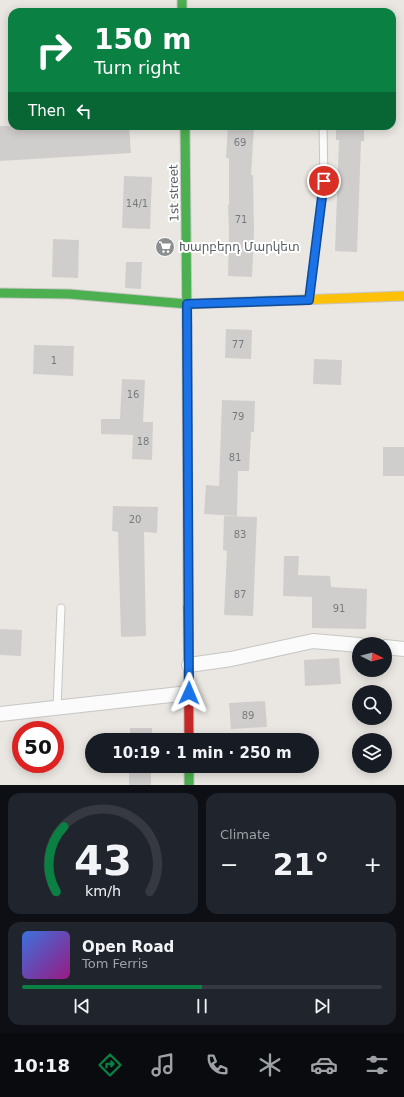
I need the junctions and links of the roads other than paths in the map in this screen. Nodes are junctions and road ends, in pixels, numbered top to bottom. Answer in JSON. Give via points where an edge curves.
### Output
{"nodes":[{"id":1,"x":184,"y":130,"type":"edge"},
{"id":2,"x":323,"y":130,"type":"edge"},
{"id":3,"x":0,"y":293,"type":"edge"},
{"id":4,"x":404,"y":296,"type":"edge"},
{"id":5,"x":309,"y":300,"type":"junction"},
{"id":6,"x":187,"y":304,"type":"junction"},
{"id":7,"x":62,"y":608,"type":"dead end"},
{"id":8,"x":352,"y":644,"type":"edge"},
{"id":9,"x":392,"y":648,"type":"edge"},
{"id":10,"x":404,"y":649,"type":"edge"},
{"id":11,"x":189,"y":665,"type":"junction"},
{"id":12,"x":189,"y":693,"type":"junction"},
{"id":13,"x":57,"y":708,"type":"junction"},
{"id":14,"x":0,"y":714,"type":"edge"},
{"id":15,"x":189,"y":733,"type":"edge"},
{"id":16,"x":189,"y":773,"type":"edge"},
{"id":17,"x":189,"y":785,"type":"edge"}],
"edges":[{"from":1,"to":6,"type":"main road","name":"1st street"},
{"from":2,"to":5,"type":"lane","via":[[324,181]]},
{"from":3,"to":6,"type":"main road","via":[[69,294]]},
{"from":4,"to":5,"type":"main road"},
{"from":5,"to":6,"type":"main road"},
{"from":6,"to":11,"type":"main road","name":"1st street"},
{"from":7,"to":13,"type":"lane"},
{"from":8,"to":11,"type":"street","via":[[313,641],[231,659]]},
{"from":9,"to":10,"type":"street"},
{"from":11,"to":12,"type":"main road","name":"1st street"},
{"from":12,"to":13,"type":"street"},
{"from":12,"to":15,"type":"main road","name":"1st street"},
{"from":13,"to":14,"type":"street"},
{"from":16,"to":17,"type":"main road"}]}
